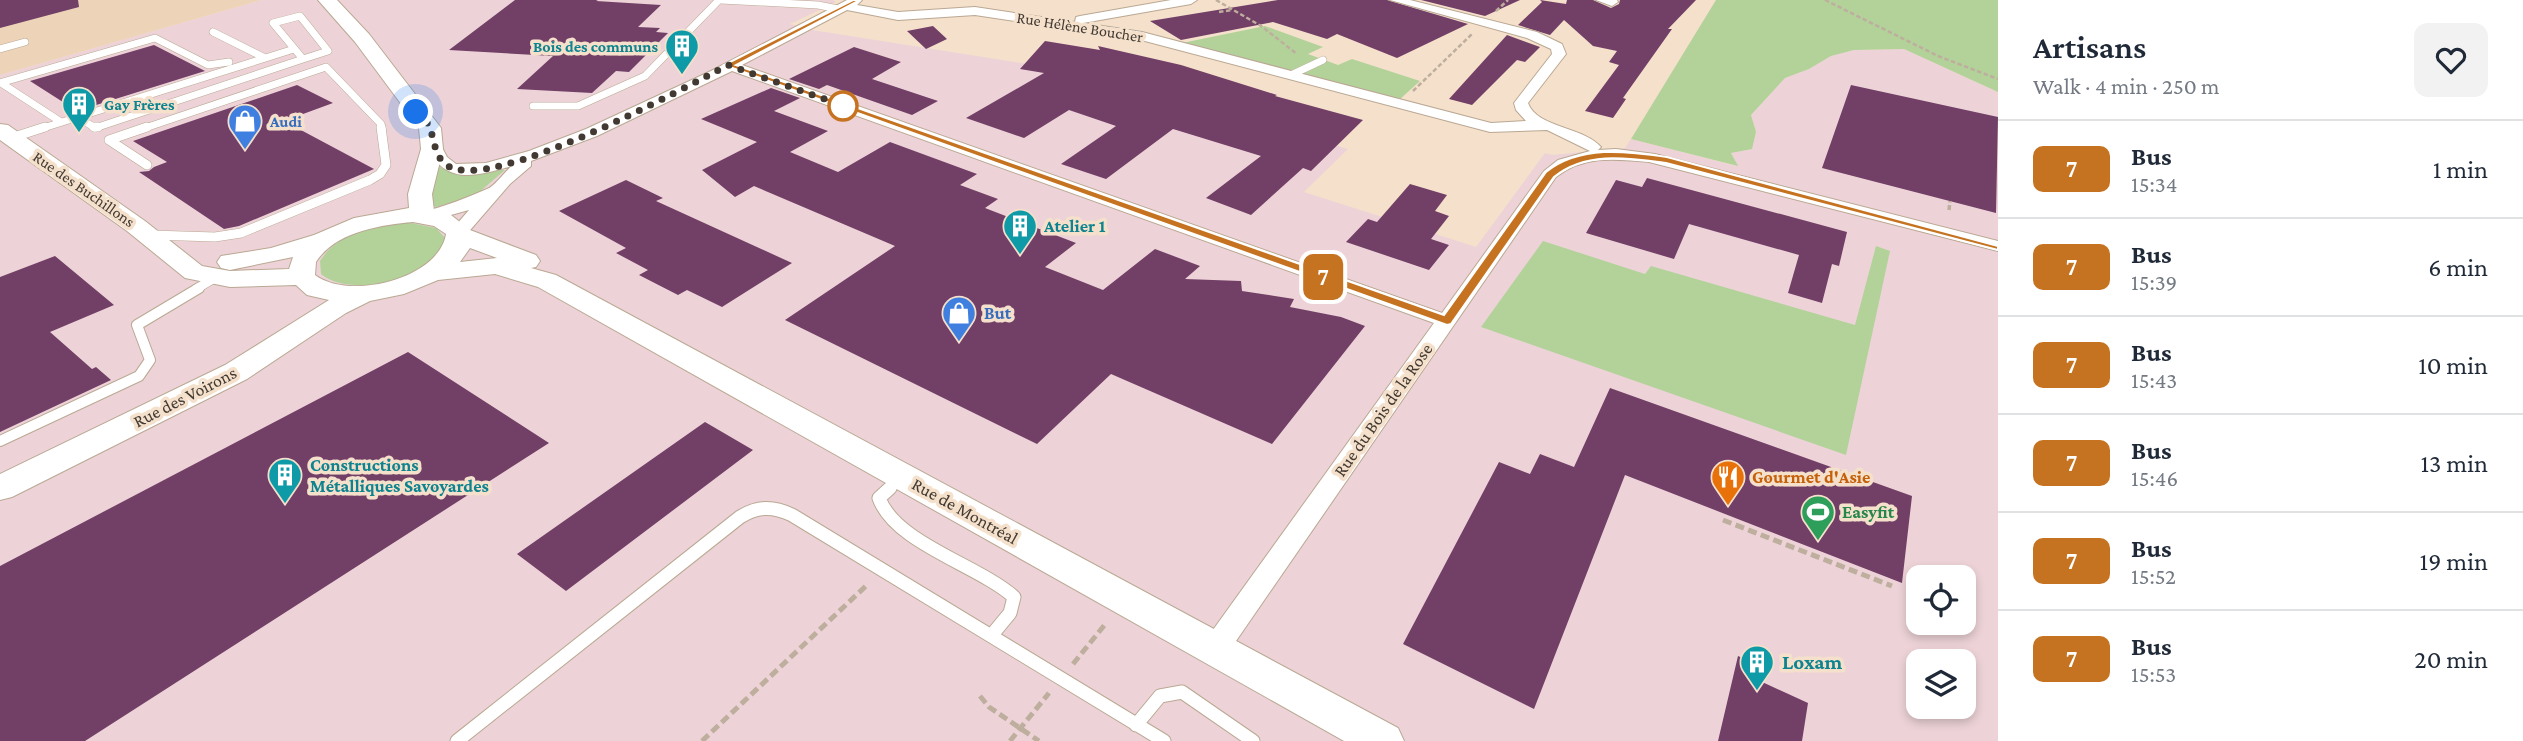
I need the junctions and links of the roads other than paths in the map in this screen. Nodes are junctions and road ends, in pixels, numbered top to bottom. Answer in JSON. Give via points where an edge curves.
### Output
{"nodes":[{"id":1,"x":327,"y":0,"type":"edge"},
{"id":2,"x":341,"y":0,"type":"edge"},
{"id":3,"x":720,"y":0,"type":"edge"},
{"id":4,"x":1191,"y":0,"type":"edge"},
{"id":5,"x":1396,"y":0,"type":"edge"},
{"id":6,"x":846,"y":5,"type":"edge"},
{"id":7,"x":1060,"y":24,"type":"junction"},
{"id":8,"x":213,"y":32,"type":"dead end"},
{"id":9,"x":362,"y":38,"type":"junction"},
{"id":10,"x":25,"y":42,"type":"dead end"},
{"id":11,"x":0,"y":49,"type":"edge"},
{"id":12,"x":294,"y":49,"type":"junction"},
{"id":13,"x":256,"y":54,"type":"junction"},
{"id":14,"x":265,"y":58,"type":"junction"},
{"id":15,"x":303,"y":60,"type":"junction"},
{"id":16,"x":1323,"y":60,"type":"dead end"},
{"id":17,"x":728,"y":65,"type":"junction"},
{"id":18,"x":1292,"y":75,"type":"junction"},
{"id":19,"x":194,"y":80,"type":"junction"},
{"id":20,"x":1,"y":83,"type":"edge"},
{"id":21,"x":211,"y":90,"type":"junction"},
{"id":22,"x":533,"y":106,"type":"dead end"},
{"id":23,"x":415,"y":107,"type":"junction"},
{"id":24,"x":78,"y":117,"type":"junction"},
{"id":25,"x":61,"y":122,"type":"junction"},
{"id":26,"x":1539,"y":125,"type":"junction"},
{"id":27,"x":6,"y":134,"type":"edge"},
{"id":28,"x":432,"y":141,"type":"junction"},
{"id":29,"x":1593,"y":147,"type":"dead end"},
{"id":30,"x":544,"y":151,"type":"junction"},
{"id":31,"x":147,"y":165,"type":"dead end"},
{"id":32,"x":504,"y":181,"type":"junction"},
{"id":33,"x":426,"y":216,"type":"junction"},
{"id":34,"x":355,"y":226,"type":"junction"},
{"id":35,"x":459,"y":234,"type":"junction"},
{"id":36,"x":328,"y":238,"type":"junction"},
{"id":37,"x":158,"y":242,"type":"junction"},
{"id":38,"x":1998,"y":246,"type":"edge"},
{"id":39,"x":252,"y":260,"type":"junction"},
{"id":40,"x":434,"y":272,"type":"junction"},
{"id":41,"x":215,"y":278,"type":"junction"},
{"id":42,"x":306,"y":281,"type":"junction"},
{"id":43,"x":547,"y":281,"type":"junction"},
{"id":44,"x":363,"y":294,"type":"junction"},
{"id":45,"x":1447,"y":321,"type":"junction"},
{"id":46,"x":0,"y":441,"type":"edge"},
{"id":47,"x":0,"y":472,"type":"edge"},
{"id":48,"x":904,"y":477,"type":"junction"},
{"id":49,"x":0,"y":488,"type":"edge"},
{"id":50,"x":991,"y":636,"type":"junction"},
{"id":51,"x":1215,"y":649,"type":"junction"},
{"id":52,"x":1136,"y":724,"type":"junction"},
{"id":53,"x":457,"y":741,"type":"edge"},
{"id":54,"x":1164,"y":741,"type":"edge"},
{"id":55,"x":1252,"y":741,"type":"edge"},
{"id":56,"x":1383,"y":741,"type":"edge"}],
"edges":[{"from":1,"to":9,"type":"street"},
{"from":2,"to":9,"type":"street"},
{"from":3,"to":6,"type":"lane"},
{"from":3,"to":22,"type":"lane","via":[[650,73],[585,104]]},
{"from":4,"to":7,"type":"street"},
{"from":5,"to":26,"type":"street","via":[[1537,37],[1559,50],[1521,103]]},
{"from":6,"to":7,"type":"street","name":"Rue Hélène Boucher","via":[[898,16],[969,11]]},
{"from":6,"to":17,"type":"street"},
{"from":7,"to":18,"type":"street","name":"Rue Hélène Boucher","via":[[1155,39]]},
{"from":8,"to":13,"type":"lane"},
{"from":9,"to":23,"type":"street"},
{"from":10,"to":11,"type":"lane"},
{"from":12,"to":14,"type":"lane"},
{"from":12,"to":15,"type":"lane"},
{"from":12,"to":15,"type":"lane","via":[[274,23],[300,16],[328,51]]},
{"from":13,"to":14,"type":"lane"},
{"from":13,"to":20,"type":"lane","via":[[208,65],[155,38]]},
{"from":14,"to":19,"type":"lane"},
{"from":15,"to":21,"type":"lane"},
{"from":16,"to":18,"type":"lane"},
{"from":17,"to":30,"type":"street","via":[[629,116]]},
{"from":17,"to":45,"type":"street"},
{"from":18,"to":26,"type":"street","name":"Rue Hélène Boucher","via":[[1495,128]]},
{"from":19,"to":21,"type":"lane"},
{"from":19,"to":24,"type":"lane"},
{"from":20,"to":25,"type":"lane"},
{"from":21,"to":24,"type":"lane","via":[[95,128]]},
{"from":23,"to":28,"type":"street","via":[[428,124]]},
{"from":23,"to":34,"type":"street","via":[[418,140],[407,178],[390,200]]},
{"from":24,"to":25,"type":"lane"},
{"from":25,"to":27,"type":"lane"},
{"from":26,"to":29,"type":"street","name":"Rue Hélène Boucher"},
{"from":27,"to":37,"type":"street","name":"Rue des Buchillons"},
{"from":28,"to":30,"type":"street","via":[[445,164],[470,171],[502,166]]},
{"from":28,"to":33,"type":"street","via":[[420,190]]},
{"from":30,"to":32,"type":"street"},
{"from":31,"to":37,"type":"lane","via":[[109,140],[326,67],[381,124],[386,165],[370,180],[241,233]]},
{"from":32,"to":33,"type":"street","via":[[475,201]]},
{"from":32,"to":35,"type":"street"},
{"from":33,"to":34,"type":"street","via":[[385,218]]},
{"from":33,"to":35,"type":"street","name":"Rue de Montréal","via":[[448,222]]},
{"from":34,"to":36,"type":"street","name":"Rue des Buchillons"},
{"from":35,"to":40,"type":"street","via":[[455,253]]},
{"from":35,"to":43,"type":"street","name":"Rue de Montréal","via":[[530,262]]},
{"from":36,"to":39,"type":"street","name":"Rue des Buchillons"},
{"from":36,"to":42,"type":"street","name":"Rue des Voirons","via":[[304,261]]},
{"from":37,"to":39,"type":"street","name":"Rue des Buchillons","via":[[212,261]]},
{"from":37,"to":41,"type":"street","name":"Rue des Buchillons","via":[[194,272]]},
{"from":38,"to":45,"type":"street","name":"Rue du Bois de la Rose","via":[[1667,160],[1586,156],[1564,163],[1550,174]]},
{"from":39,"to":41,"type":"lane"},
{"from":40,"to":43,"type":"street","name":"Rue de Montréal","via":[[496,266]]},
{"from":40,"to":44,"type":"street","via":[[401,286]]},
{"from":41,"to":42,"type":"street","name":"Rue des Buchillons"},
{"from":41,"to":46,"type":"lane","via":[[137,325],[150,360],[139,376]]},
{"from":42,"to":44,"type":"street","name":"Rue des Buchillons","via":[[331,293]]},
{"from":42,"to":47,"type":"street","name":"Rue des Voirons","via":[[290,316],[234,357]]},
{"from":43,"to":48,"type":"street","name":"Rue de Montréal"},
{"from":44,"to":49,"type":"street","name":"Rue des Voirons","via":[[236,372]]},
{"from":45,"to":51,"type":"street","name":"Rue du Bois de la Rose"},
{"from":48,"to":50,"type":"lane","via":[[879,498],[886,514],[1014,597],[1011,613]]},
{"from":48,"to":51,"type":"street","name":"Rue de Montréal"},
{"from":50,"to":52,"type":"lane"},
{"from":50,"to":53,"type":"lane","via":[[792,515],[776,507],[760,508],[740,517]]},
{"from":51,"to":56,"type":"street","name":"Rue de Montréal"},
{"from":52,"to":54,"type":"lane"},
{"from":52,"to":55,"type":"lane","via":[[1161,695],[1182,692]]}]}
